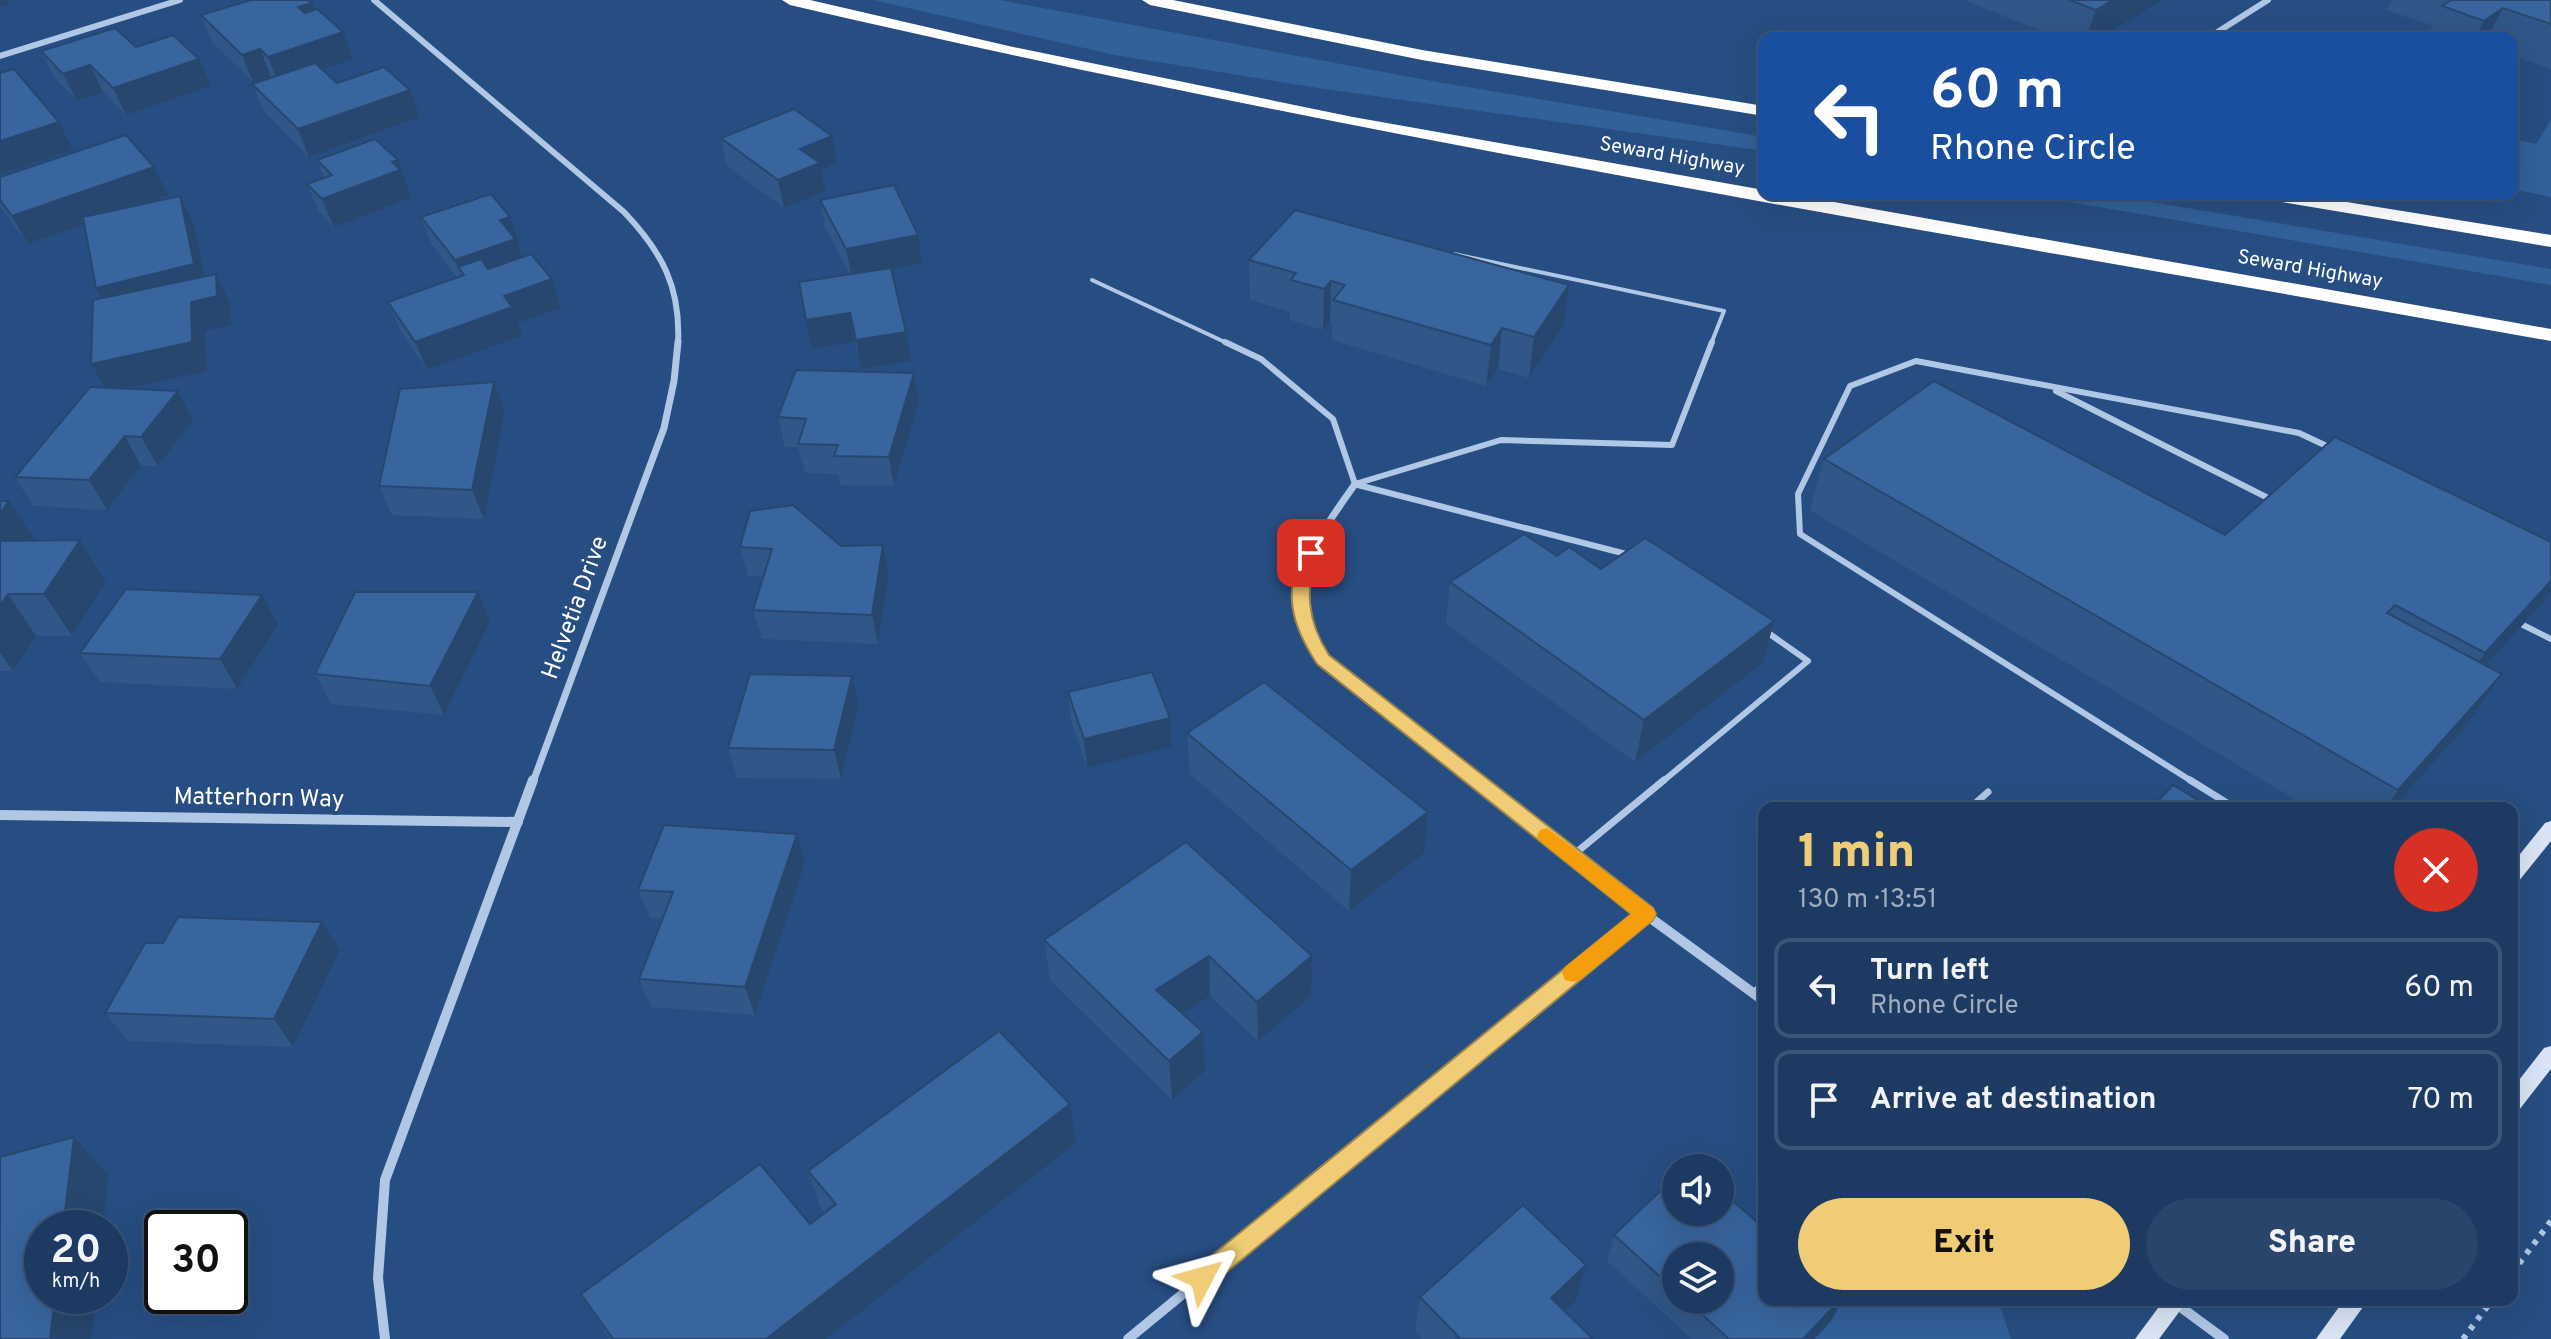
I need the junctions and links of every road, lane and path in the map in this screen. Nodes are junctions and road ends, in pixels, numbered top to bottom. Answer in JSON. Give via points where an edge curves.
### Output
{"nodes":[{"id":1,"x":180,"y":0,"type":"edge"},
{"id":2,"x":374,"y":0,"type":"edge"},
{"id":3,"x":790,"y":0,"type":"edge"},
{"id":4,"x":1150,"y":0,"type":"edge"},
{"id":5,"x":2268,"y":0,"type":"edge"},
{"id":6,"x":2217,"y":32,"type":"edge"},
{"id":7,"x":0,"y":56,"type":"edge"},
{"id":8,"x":1758,"y":110,"type":"edge"},
{"id":9,"x":1758,"y":194,"type":"edge"},
{"id":10,"x":1789,"y":200,"type":"edge"},
{"id":11,"x":2301,"y":200,"type":"edge"},
{"id":12,"x":2551,"y":241,"type":"edge"},
{"id":13,"x":1453,"y":254,"type":"edge"},
{"id":14,"x":1092,"y":280,"type":"dead end"},
{"id":15,"x":2511,"y":329,"type":"junction"},
{"id":16,"x":2551,"y":335,"type":"edge"},
{"id":17,"x":2551,"y":345,"type":"edge"},
{"id":18,"x":2049,"y":387,"type":"junction"},
{"id":19,"x":2341,"y":452,"type":"edge"},
{"id":20,"x":1355,"y":484,"type":"junction"},
{"id":21,"x":2287,"y":507,"type":"edge"},
{"id":22,"x":1643,"y":558,"type":"edge"},
{"id":23,"x":2523,"y":625,"type":"edge"},
{"id":24,"x":1759,"y":627,"type":"edge"},
{"id":25,"x":2551,"y":639,"type":"edge"},
{"id":26,"x":1988,"y":792,"type":"dead end"},
{"id":27,"x":1977,"y":802,"type":"edge"},
{"id":28,"x":2225,"y":802,"type":"edge"},
{"id":29,"x":0,"y":815,"type":"edge"},
{"id":30,"x":518,"y":822,"type":"junction"},
{"id":31,"x":2551,"y":828,"type":"edge"},
{"id":32,"x":1572,"y":856,"type":"junction"},
{"id":33,"x":2518,"y":869,"type":"edge"},
{"id":34,"x":1645,"y":914,"type":"junction"},
{"id":35,"x":1758,"y":989,"type":"edge"},
{"id":36,"x":1753,"y":993,"type":"junction"},
{"id":37,"x":1758,"y":997,"type":"edge"},
{"id":38,"x":2551,"y":1054,"type":"edge"},
{"id":39,"x":2518,"y":1096,"type":"edge"},
{"id":40,"x":2551,"y":1221,"type":"edge"},
{"id":41,"x":2518,"y":1265,"type":"edge"},
{"id":42,"x":2170,"y":1306,"type":"edge"},
{"id":43,"x":2181,"y":1306,"type":"edge"},
{"id":44,"x":2352,"y":1306,"type":"edge"},
{"id":45,"x":2488,"y":1306,"type":"edge"},
{"id":46,"x":385,"y":1339,"type":"edge"},
{"id":47,"x":1128,"y":1339,"type":"edge"},
{"id":48,"x":2146,"y":1339,"type":"edge"},
{"id":49,"x":2224,"y":1339,"type":"edge"},
{"id":50,"x":2327,"y":1339,"type":"edge"},
{"id":51,"x":2463,"y":1339,"type":"edge"}],
"edges":[{"from":1,"to":7,"type":"street"},
{"from":2,"to":30,"type":"street","name":"Helvetia Drive","via":[[624,212],[653,243],[672,282],[680,323],[678,376],[664,428]]},
{"from":3,"to":9,"type":"highway","name":"Seward Highway","via":[[1353,122]]},
{"from":4,"to":8,"type":"highway","via":[[1422,55]]},
{"from":5,"to":6,"type":"street"},
{"from":10,"to":15,"type":"highway","name":"Seward Highway"},
{"from":11,"to":12,"type":"highway"},
{"from":13,"to":20,"type":"lane","via":[[1724,311],[1672,445],[1501,440]]},
{"from":14,"to":20,"type":"lane","via":[[1261,359],[1333,419]]},
{"from":15,"to":16,"type":"highway","name":"Seward Highway"},
{"from":15,"to":17,"type":"highway"},
{"from":18,"to":19,"type":"lane","via":[[2299,433]]},
{"from":18,"to":21,"type":"lane"},
{"from":18,"to":28,"type":"lane","via":[[1916,361],[1850,386],[1798,494],[1800,534]]},
{"from":20,"to":22,"type":"lane"},
{"from":20,"to":32,"type":"street","via":[[1302,572],[1301,611],[1308,638],[1323,659]]},
{"from":23,"to":25,"type":"lane"},
{"from":24,"to":32,"type":"lane","via":[[1808,661]]},
{"from":26,"to":27,"type":"lane"},
{"from":29,"to":30,"type":"street","name":"Matterhorn Way"},
{"from":30,"to":46,"type":"street","name":"Helvetia Drive","via":[[385,1180],[378,1278]]},
{"from":31,"to":33,"type":"main road"},
{"from":32,"to":34,"type":"street"},
{"from":34,"to":36,"type":"street"},
{"from":34,"to":47,"type":"street"},
{"from":35,"to":36,"type":"lane"},
{"from":36,"to":37,"type":"street"},
{"from":38,"to":39,"type":"main road"},
{"from":40,"to":41,"type":"path"},
{"from":42,"to":48,"type":"main road"},
{"from":43,"to":49,"type":"street"},
{"from":44,"to":50,"type":"main road"},
{"from":45,"to":51,"type":"path"}]}
